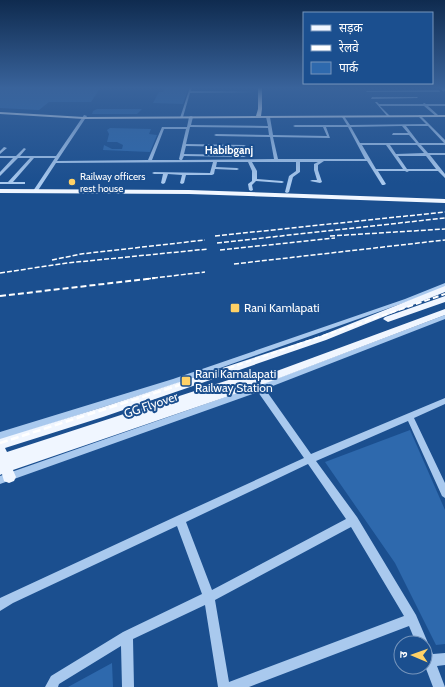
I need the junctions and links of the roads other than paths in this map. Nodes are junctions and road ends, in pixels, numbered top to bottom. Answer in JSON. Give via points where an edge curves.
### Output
{"nodes":[{"id":1,"x":83,"y":119,"type":"edge"},
{"id":2,"x":190,"y":119,"type":"edge"},
{"id":3,"x":264,"y":119,"type":"edge"},
{"id":4,"x":291,"y":119,"type":"edge"},
{"id":5,"x":345,"y":119,"type":"edge"},
{"id":6,"x":423,"y":119,"type":"edge"},
{"id":7,"x":429,"y":125,"type":"junction"},
{"id":8,"x":295,"y":126,"type":"junction"},
{"id":9,"x":324,"y":126,"type":"junction"},
{"id":10,"x":349,"y":126,"type":"junction"},
{"id":11,"x":403,"y":126,"type":"junction"},
{"id":12,"x":189,"y":127,"type":"junction"},
{"id":13,"x":269,"y":127,"type":"junction"},
{"id":14,"x":393,"y":134,"type":"dead end"},
{"id":15,"x":409,"y":134,"type":"junction"},
{"id":16,"x":244,"y":135,"type":"junction"},
{"id":17,"x":270,"y":136,"type":"junction"},
{"id":18,"x":297,"y":138,"type":"junction"},
{"id":19,"x":359,"y":143,"type":"junction"},
{"id":20,"x":445,"y":143,"type":"edge"},
{"id":21,"x":387,"y":144,"type":"junction"},
{"id":22,"x":417,"y":144,"type":"junction"},
{"id":23,"x":185,"y":145,"type":"junction"},
{"id":24,"x":215,"y":145,"type":"junction"},
{"id":25,"x":244,"y":146,"type":"junction"},
{"id":26,"x":4,"y":148,"type":"dead end"},
{"id":27,"x":24,"y":151,"type":"dead end"},
{"id":28,"x":0,"y":153,"type":"edge"},
{"id":29,"x":426,"y":154,"type":"junction"},
{"id":30,"x":445,"y":154,"type":"edge"},
{"id":31,"x":182,"y":155,"type":"junction"},
{"id":32,"x":396,"y":155,"type":"junction"},
{"id":33,"x":0,"y":157,"type":"edge"},
{"id":34,"x":17,"y":157,"type":"junction"},
{"id":35,"x":33,"y":157,"type":"junction"},
{"id":36,"x":57,"y":157,"type":"junction"},
{"id":37,"x":246,"y":159,"type":"junction"},
{"id":38,"x":298,"y":160,"type":"junction"},
{"id":39,"x":322,"y":160,"type":"junction"},
{"id":40,"x":368,"y":160,"type":"junction"},
{"id":41,"x":180,"y":161,"type":"junction"},
{"id":42,"x":215,"y":161,"type":"junction"},
{"id":43,"x":276,"y":161,"type":"junction"},
{"id":44,"x":54,"y":162,"type":"junction"},
{"id":45,"x":149,"y":162,"type":"junction"},
{"id":46,"x":170,"y":166,"type":"dead end"},
{"id":47,"x":198,"y":166,"type":"dead end"},
{"id":48,"x":213,"y":168,"type":"junction"},
{"id":49,"x":237,"y":169,"type":"dead end"},
{"id":50,"x":375,"y":170,"type":"junction"},
{"id":51,"x":440,"y":170,"type":"junction"},
{"id":52,"x":407,"y":171,"type":"junction"},
{"id":53,"x":154,"y":173,"type":"dead end"},
{"id":54,"x":167,"y":173,"type":"junction"},
{"id":55,"x":184,"y":174,"type":"junction"},
{"id":56,"x":197,"y":174,"type":"junction"},
{"id":57,"x":0,"y":175,"type":"edge"},
{"id":58,"x":445,"y":177,"type":"edge"},
{"id":59,"x":254,"y":180,"type":"junction"},
{"id":60,"x":312,"y":181,"type":"dead end"},
{"id":61,"x":282,"y":182,"type":"dead end"},
{"id":62,"x":0,"y":183,"type":"edge"},
{"id":63,"x":9,"y":183,"type":"junction"},
{"id":64,"x":23,"y":183,"type":"dead end"},
{"id":65,"x":163,"y":183,"type":"dead end"},
{"id":66,"x":182,"y":183,"type":"dead end"},
{"id":67,"x":384,"y":184,"type":"dead end"},
{"id":68,"x":0,"y":187,"type":"edge"},
{"id":69,"x":36,"y":189,"type":"junction"},
{"id":70,"x":251,"y":190,"type":"junction"},
{"id":71,"x":0,"y":191,"type":"edge"},
{"id":72,"x":287,"y":192,"type":"junction"},
{"id":73,"x":445,"y":196,"type":"edge"},
{"id":74,"x":401,"y":197,"type":"junction"},
{"id":75,"x":445,"y":201,"type":"edge"},
{"id":76,"x":445,"y":285,"type":"edge"},
{"id":77,"x":445,"y":289,"type":"edge"},
{"id":78,"x":445,"y":299,"type":"edge"},
{"id":79,"x":445,"y":306,"type":"edge"},
{"id":80,"x":445,"y":312,"type":"edge"},
{"id":81,"x":445,"y":318,"type":"edge"},
{"id":82,"x":260,"y":388,"type":"junction"},
{"id":83,"x":445,"y":400,"type":"edge"},
{"id":84,"x":410,"y":416,"type":"junction"},
{"id":85,"x":0,"y":436,"type":"edge"},
{"id":86,"x":0,"y":444,"type":"edge"},
{"id":87,"x":0,"y":451,"type":"edge"},
{"id":88,"x":310,"y":459,"type":"junction"},
{"id":89,"x":0,"y":460,"type":"edge"},
{"id":90,"x":3,"y":475,"type":"edge"},
{"id":91,"x":445,"y":492,"type":"edge"},
{"id":92,"x":180,"y":519,"type":"junction"},
{"id":93,"x":353,"y":521,"type":"junction"},
{"id":94,"x":209,"y":596,"type":"junction"},
{"id":95,"x":0,"y":606,"type":"edge"},
{"id":96,"x":412,"y":618,"type":"junction"},
{"id":97,"x":419,"y":635,"type":"edge"},
{"id":98,"x":127,"y":636,"type":"junction"},
{"id":99,"x":433,"y":656,"type":"edge"},
{"id":100,"x":445,"y":659,"type":"edge"},
{"id":101,"x":433,"y":672,"type":"edge"},
{"id":102,"x":51,"y":687,"type":"edge"},
{"id":103,"x":128,"y":687,"type":"edge"},
{"id":104,"x":224,"y":687,"type":"edge"},
{"id":105,"x":232,"y":687,"type":"edge"},
{"id":106,"x":438,"y":687,"type":"edge"}],
"edges":[{"from":1,"to":36,"type":"street"},
{"from":2,"to":12,"type":"street"},
{"from":3,"to":13,"type":"street"},
{"from":4,"to":8,"type":"street"},
{"from":5,"to":10,"type":"street"},
{"from":6,"to":7,"type":"street"},
{"from":7,"to":11,"type":"street"},
{"from":7,"to":20,"type":"street"},
{"from":8,"to":9,"type":"street"},
{"from":8,"to":18,"type":"street"},
{"from":9,"to":10,"type":"street"},
{"from":9,"to":18,"type":"street","via":[[329,137]]},
{"from":10,"to":11,"type":"street"},
{"from":10,"to":19,"type":"street"},
{"from":11,"to":15,"type":"street"},
{"from":12,"to":13,"type":"street"},
{"from":12,"to":23,"type":"street"},
{"from":12,"to":45,"type":"street","via":[[164,128]]},
{"from":13,"to":17,"type":"street"},
{"from":14,"to":15,"type":"street"},
{"from":15,"to":22,"type":"street"},
{"from":16,"to":17,"type":"street"},
{"from":16,"to":24,"type":"street","via":[[217,133]]},
{"from":16,"to":25,"type":"street"},
{"from":17,"to":18,"type":"street"},
{"from":17,"to":43,"type":"street"},
{"from":19,"to":21,"type":"street"},
{"from":19,"to":40,"type":"street"},
{"from":20,"to":22,"type":"street"},
{"from":21,"to":22,"type":"street"},
{"from":21,"to":32,"type":"street"},
{"from":22,"to":29,"type":"street"},
{"from":23,"to":24,"type":"street"},
{"from":23,"to":31,"type":"street"},
{"from":24,"to":25,"type":"street"},
{"from":25,"to":37,"type":"street"},
{"from":26,"to":28,"type":"street"},
{"from":27,"to":34,"type":"street"},
{"from":29,"to":30,"type":"street"},
{"from":29,"to":32,"type":"street"},
{"from":29,"to":51,"type":"street"},
{"from":31,"to":37,"type":"street"},
{"from":31,"to":41,"type":"street"},
{"from":32,"to":52,"type":"street"},
{"from":33,"to":34,"type":"street"},
{"from":34,"to":35,"type":"street"},
{"from":34,"to":57,"type":"street"},
{"from":35,"to":36,"type":"street"},
{"from":35,"to":63,"type":"street"},
{"from":36,"to":44,"type":"street"},
{"from":37,"to":42,"type":"street"},
{"from":37,"to":43,"type":"street"},
{"from":37,"to":59,"type":"street","via":[[255,170]]},
{"from":38,"to":39,"type":"street"},
{"from":38,"to":43,"type":"street"},
{"from":38,"to":72,"type":"street","via":[[298,172],[291,176]]},
{"from":39,"to":40,"type":"street"},
{"from":39,"to":60,"type":"street","via":[[322,163],[316,164],[320,182]]},
{"from":40,"to":50,"type":"street"},
{"from":41,"to":42,"type":"street"},
{"from":41,"to":45,"type":"street"},
{"from":42,"to":48,"type":"street"},
{"from":44,"to":45,"type":"street"},
{"from":44,"to":69,"type":"street"},
{"from":46,"to":54,"type":"street"},
{"from":47,"to":56,"type":"street"},
{"from":48,"to":49,"type":"street"},
{"from":48,"to":56,"type":"street","via":[[212,174]]},
{"from":50,"to":52,"type":"street"},
{"from":50,"to":67,"type":"street"},
{"from":51,"to":52,"type":"street"},
{"from":51,"to":58,"type":"street"},
{"from":53,"to":54,"type":"street"},
{"from":54,"to":55,"type":"street"},
{"from":54,"to":65,"type":"street"},
{"from":55,"to":56,"type":"street"},
{"from":55,"to":66,"type":"street"},
{"from":59,"to":61,"type":"street"},
{"from":59,"to":70,"type":"street","via":[[250,184]]},
{"from":62,"to":63,"type":"street"},
{"from":63,"to":64,"type":"street"},
{"from":68,"to":69,"type":"main road"},
{"from":69,"to":70,"type":"main road"},
{"from":69,"to":71,"type":"main road"},
{"from":69,"to":74,"type":"main road"},
{"from":70,"to":72,"type":"main road"},
{"from":72,"to":74,"type":"main road"},
{"from":73,"to":74,"type":"main road"},
{"from":74,"to":75,"type":"main road"},
{"from":76,"to":85,"type":"street","via":[[175,381]]},
{"from":77,"to":86,"type":"main road","via":[[323,338]]},
{"from":78,"to":87,"type":"main road"},
{"from":79,"to":89,"type":"main road","name":"GG Flyover","via":[[263,373]]},
{"from":80,"to":90,"type":"main road","name":"GG Flyover"},
{"from":81,"to":82,"type":"street"},
{"from":82,"to":88,"type":"street"},
{"from":82,"to":90,"type":"street"},
{"from":83,"to":84,"type":"street"},
{"from":84,"to":88,"type":"street"},
{"from":84,"to":91,"type":"street"},
{"from":87,"to":90,"type":"main road"},
{"from":88,"to":92,"type":"street"},
{"from":88,"to":93,"type":"street"},
{"from":92,"to":94,"type":"street"},
{"from":92,"to":95,"type":"street","via":[[9,599]]},
{"from":93,"to":94,"type":"street"},
{"from":93,"to":96,"type":"street"},
{"from":94,"to":98,"type":"street"},
{"from":94,"to":104,"type":"street"},
{"from":96,"to":97,"type":"street"},
{"from":96,"to":105,"type":"street"},
{"from":98,"to":102,"type":"street","via":[[55,680]]},
{"from":98,"to":103,"type":"street"},
{"from":99,"to":100,"type":"street"},
{"from":101,"to":106,"type":"street"}]}
